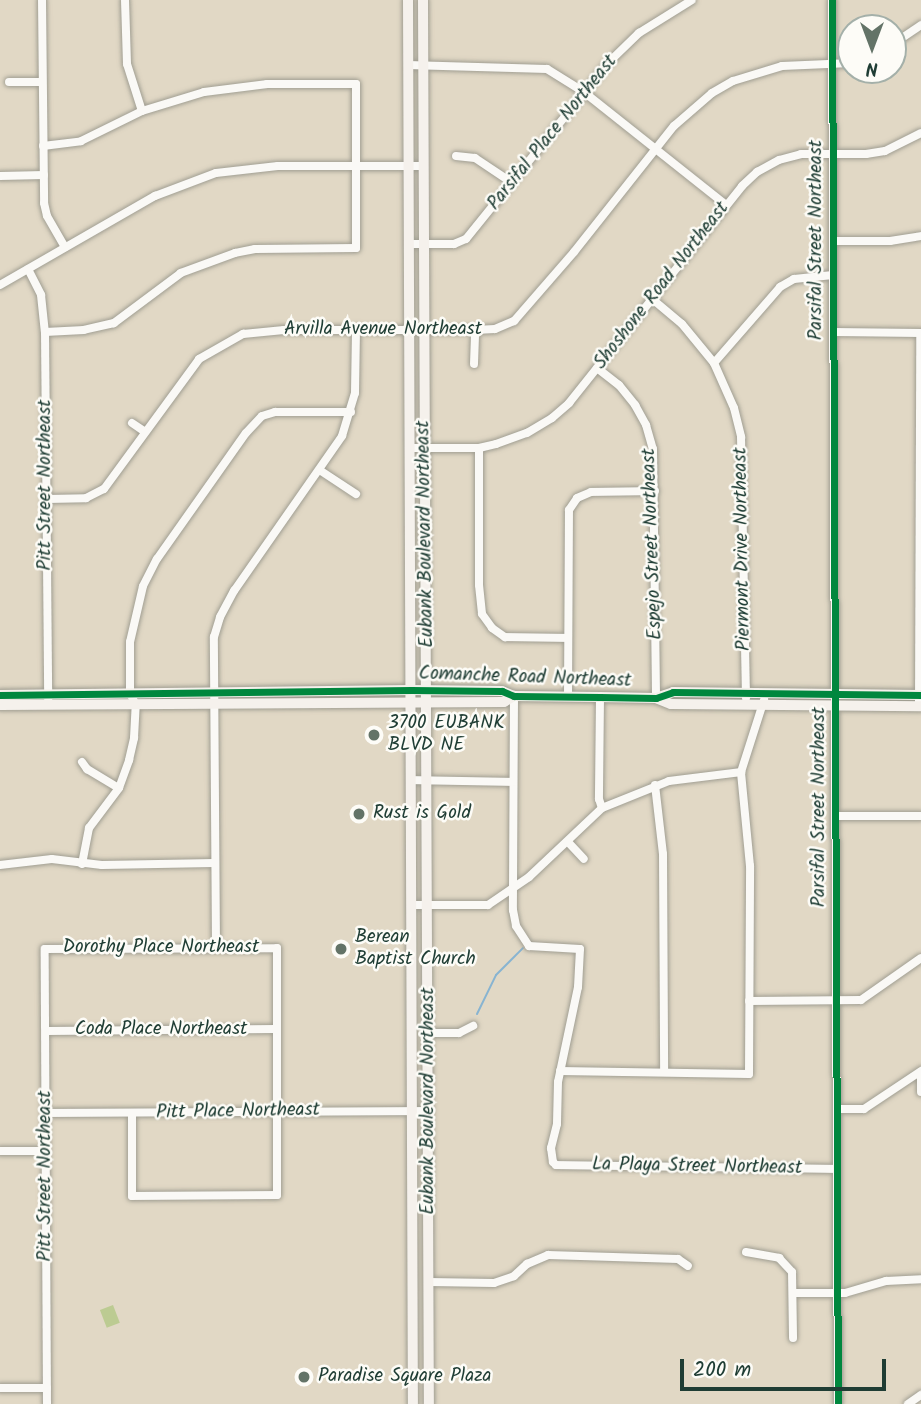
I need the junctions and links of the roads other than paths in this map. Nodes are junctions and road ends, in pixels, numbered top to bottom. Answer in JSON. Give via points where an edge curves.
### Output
{"nodes":[{"id":1,"x":42,"y":0,"type":"edge"},
{"id":2,"x":125,"y":0,"type":"edge"},
{"id":3,"x":408,"y":0,"type":"edge"},
{"id":4,"x":424,"y":0,"type":"edge"},
{"id":5,"x":692,"y":0,"type":"edge"},
{"id":6,"x":832,"y":0,"type":"edge"},
{"id":7,"x":673,"y":4,"type":"edge"},
{"id":8,"x":832,"y":63,"type":"junction"},
{"id":9,"x":837,"y":63,"type":"edge"},
{"id":10,"x":408,"y":65,"type":"junction"},
{"id":11,"x":424,"y":66,"type":"junction"},
{"id":12,"x":9,"y":82,"type":"dead end"},
{"id":13,"x":42,"y":82,"type":"junction"},
{"id":14,"x":584,"y":92,"type":"junction"},
{"id":15,"x":142,"y":111,"type":"junction"},
{"id":16,"x":921,"y":133,"type":"edge"},
{"id":17,"x":43,"y":146,"type":"junction"},
{"id":18,"x":656,"y":148,"type":"junction"},
{"id":19,"x":833,"y":154,"type":"junction"},
{"id":20,"x":456,"y":156,"type":"dead end"},
{"id":21,"x":356,"y":166,"type":"junction"},
{"id":22,"x":408,"y":166,"type":"junction"},
{"id":23,"x":424,"y":166,"type":"junction"},
{"id":24,"x":0,"y":176,"type":"edge"},
{"id":25,"x":44,"y":176,"type":"junction"},
{"id":26,"x":511,"y":182,"type":"junction"},
{"id":27,"x":726,"y":205,"type":"junction"},
{"id":28,"x":921,"y":236,"type":"edge"},
{"id":29,"x":833,"y":241,"type":"junction"},
{"id":30,"x":409,"y":244,"type":"junction"},
{"id":31,"x":425,"y":244,"type":"junction"},
{"id":32,"x":65,"y":247,"type":"junction"},
{"id":33,"x":28,"y":269,"type":"junction"},
{"id":34,"x":833,"y":275,"type":"junction"},
{"id":35,"x":0,"y":285,"type":"edge"},
{"id":36,"x":651,"y":298,"type":"junction"},
{"id":37,"x":356,"y":329,"type":"junction"},
{"id":38,"x":410,"y":329,"type":"junction"},
{"id":39,"x":425,"y":329,"type":"junction"},
{"id":40,"x":475,"y":330,"type":"junction"},
{"id":41,"x":45,"y":332,"type":"junction"},
{"id":42,"x":834,"y":332,"type":"junction"},
{"id":43,"x":920,"y":333,"type":"edge"},
{"id":44,"x":714,"y":363,"type":"junction"},
{"id":45,"x":474,"y":364,"type":"dead end"},
{"id":46,"x":597,"y":368,"type":"junction"},
{"id":47,"x":351,"y":412,"type":"junction"},
{"id":48,"x":132,"y":423,"type":"dead end"},
{"id":49,"x":144,"y":431,"type":"junction"},
{"id":50,"x":410,"y":448,"type":"junction"},
{"id":51,"x":424,"y":448,"type":"junction"},
{"id":52,"x":479,"y":448,"type":"junction"},
{"id":53,"x":321,"y":471,"type":"junction"},
{"id":54,"x":655,"y":491,"type":"junction"},
{"id":55,"x":356,"y":494,"type":"dead end"},
{"id":56,"x":47,"y":499,"type":"junction"},
{"id":57,"x":921,"y":615,"type":"edge"},
{"id":58,"x":568,"y":638,"type":"junction"},
{"id":59,"x":130,"y":693,"type":"junction"},
{"id":60,"x":0,"y":695,"type":"edge"},
{"id":61,"x":411,"y":696,"type":"junction"},
{"id":62,"x":427,"y":696,"type":"junction"},
{"id":63,"x":514,"y":696,"type":"junction"},
{"id":64,"x":568,"y":697,"type":"junction"},
{"id":65,"x":600,"y":697,"type":"junction"},
{"id":66,"x":212,"y":698,"type":"junction"},
{"id":67,"x":656,"y":698,"type":"junction"},
{"id":68,"x":48,"y":699,"type":"junction"},
{"id":69,"x":746,"y":699,"type":"junction"},
{"id":70,"x":764,"y":699,"type":"junction"},
{"id":71,"x":835,"y":701,"type":"junction"},
{"id":72,"x":920,"y":701,"type":"edge"},
{"id":73,"x":0,"y":705,"type":"edge"},
{"id":74,"x":136,"y":705,"type":"junction"},
{"id":75,"x":82,"y":762,"type":"dead end"},
{"id":76,"x":741,"y":772,"type":"junction"},
{"id":77,"x":411,"y":780,"type":"junction"},
{"id":78,"x":426,"y":780,"type":"junction"},
{"id":79,"x":513,"y":782,"type":"junction"},
{"id":80,"x":655,"y":785,"type":"junction"},
{"id":81,"x":119,"y":788,"type":"junction"},
{"id":82,"x":602,"y":808,"type":"junction"},
{"id":83,"x":836,"y":816,"type":"junction"},
{"id":84,"x":921,"y":817,"type":"edge"},
{"id":85,"x":568,"y":842,"type":"junction"},
{"id":86,"x":584,"y":859,"type":"dead end"},
{"id":87,"x":214,"y":863,"type":"junction"},
{"id":88,"x":82,"y":864,"type":"junction"},
{"id":89,"x":0,"y":865,"type":"edge"},
{"id":90,"x":513,"y":889,"type":"junction"},
{"id":91,"x":412,"y":905,"type":"junction"},
{"id":92,"x":427,"y":905,"type":"junction"},
{"id":93,"x":216,"y":947,"type":"junction"},
{"id":94,"x":45,"y":948,"type":"joint"},
{"id":95,"x":921,"y":958,"type":"edge"},
{"id":96,"x":749,"y":1001,"type":"junction"},
{"id":97,"x":837,"y":1001,"type":"junction"},
{"id":98,"x":472,"y":1026,"type":"dead end"},
{"id":99,"x":276,"y":1029,"type":"junction"},
{"id":100,"x":46,"y":1031,"type":"junction"},
{"id":101,"x":428,"y":1033,"type":"junction"},
{"id":102,"x":921,"y":1071,"type":"edge"},
{"id":103,"x":560,"y":1072,"type":"junction"},
{"id":104,"x":664,"y":1072,"type":"junction"},
{"id":105,"x":921,"y":1092,"type":"edge"},
{"id":106,"x":837,"y":1109,"type":"junction"},
{"id":107,"x":414,"y":1111,"type":"junction"},
{"id":108,"x":429,"y":1111,"type":"junction"},
{"id":109,"x":277,"y":1112,"type":"junction"},
{"id":110,"x":47,"y":1113,"type":"junction"},
{"id":111,"x":132,"y":1113,"type":"junction"},
{"id":112,"x":0,"y":1151,"type":"edge"},
{"id":113,"x":46,"y":1151,"type":"junction"},
{"id":114,"x":837,"y":1169,"type":"junction"},
{"id":115,"x":746,"y":1252,"type":"dead end"},
{"id":116,"x":688,"y":1266,"type":"dead end"},
{"id":117,"x":921,"y":1279,"type":"edge"},
{"id":118,"x":429,"y":1282,"type":"junction"},
{"id":119,"x":794,"y":1293,"type":"junction"},
{"id":120,"x":838,"y":1293,"type":"junction"},
{"id":121,"x":793,"y":1338,"type":"dead end"},
{"id":122,"x":0,"y":1388,"type":"edge"},
{"id":123,"x":47,"y":1388,"type":"junction"},
{"id":124,"x":47,"y":1404,"type":"edge"},
{"id":125,"x":413,"y":1404,"type":"edge"},
{"id":126,"x":429,"y":1404,"type":"edge"},
{"id":127,"x":838,"y":1404,"type":"edge"}],
"edges":[{"from":1,"to":13,"type":"street"},
{"from":2,"to":15,"type":"street","via":[[127,64]]},
{"from":3,"to":10,"type":"main road","name":"Eubank Boulevard Northeast"},
{"from":4,"to":11,"type":"main road","name":"Eubank Boulevard Northeast"},
{"from":5,"to":7,"type":"street","name":"Parsifal Place Northeast"},
{"from":6,"to":8,"type":"street","name":"Parsifal Street Northeast"},
{"from":7,"to":14,"type":"street","name":"Parsifal Place Northeast","via":[[620,50]]},
{"from":8,"to":9,"type":"street","name":"Arvilla Avenue Northeast"},
{"from":8,"to":18,"type":"street","name":"Arvilla Avenue Northeast","via":[[782,66],[733,81],[695,106]]},
{"from":8,"to":19,"type":"street","name":"Parsifal Street Northeast"},
{"from":10,"to":11,"type":"street"},
{"from":10,"to":22,"type":"main road","name":"Eubank Boulevard Northeast"},
{"from":11,"to":14,"type":"street","via":[[547,69]]},
{"from":11,"to":23,"type":"main road","name":"Eubank Boulevard Northeast"},
{"from":12,"to":13,"type":"street"},
{"from":13,"to":17,"type":"street"},
{"from":14,"to":18,"type":"street"},
{"from":14,"to":26,"type":"street","name":"Parsifal Place Northeast"},
{"from":15,"to":17,"type":"street","via":[[81,141]]},
{"from":15,"to":21,"type":"street","via":[[204,92],[240,87],[356,84]]},
{"from":16,"to":19,"type":"street","name":"Shoshone Road Northeast","via":[[885,151]]},
{"from":17,"to":25,"type":"street"},
{"from":18,"to":27,"type":"street"},
{"from":18,"to":40,"type":"street","name":"Arvilla Avenue Northeast","via":[[522,315],[504,326]]},
{"from":19,"to":27,"type":"street","name":"Shoshone Road Northeast","via":[[801,154],[779,160],[757,172]]},
{"from":19,"to":29,"type":"street","name":"Parsifal Street Northeast"},
{"from":20,"to":26,"type":"street","via":[[475,158]]},
{"from":21,"to":22,"type":"street"},
{"from":21,"to":32,"type":"street","via":[[261,166],[216,173],[172,187]]},
{"from":21,"to":41,"type":"street","via":[[356,248],[234,253],[181,273],[114,323]]},
{"from":22,"to":23,"type":"street"},
{"from":22,"to":30,"type":"main road","name":"Eubank Boulevard Northeast"},
{"from":23,"to":31,"type":"main road","name":"Eubank Boulevard Northeast"},
{"from":24,"to":25,"type":"street"},
{"from":25,"to":32,"type":"street","via":[[45,210]]},
{"from":26,"to":31,"type":"street","name":"Parsifal Place Northeast","via":[[466,239],[454,244]]},
{"from":27,"to":36,"type":"street","name":"Shoshone Road Northeast"},
{"from":28,"to":29,"type":"street"},
{"from":29,"to":34,"type":"street","name":"Parsifal Street Northeast"},
{"from":30,"to":31,"type":"street","name":"Parsifal Place Northeast"},
{"from":30,"to":38,"type":"main road","name":"Eubank Boulevard Northeast"},
{"from":31,"to":39,"type":"main road","name":"Eubank Boulevard Northeast"},
{"from":32,"to":33,"type":"street"},
{"from":33,"to":35,"type":"street"},
{"from":33,"to":41,"type":"street","name":"Pitt Street Northeast","via":[[41,295]]},
{"from":34,"to":42,"type":"street","name":"Parsifal Street Northeast"},
{"from":34,"to":44,"type":"street","via":[[794,279],[780,287]]},
{"from":36,"to":44,"type":"street","name":"Piermont Drive Northeast","via":[[682,324]]},
{"from":36,"to":46,"type":"street","name":"Shoshone Road Northeast"},
{"from":37,"to":38,"type":"street","name":"Arvilla Avenue Northeast"},
{"from":37,"to":47,"type":"street","via":[[357,371]]},
{"from":37,"to":49,"type":"street","name":"Arvilla Avenue Northeast","via":[[262,331],[218,346],[199,359]]},
{"from":38,"to":39,"type":"street","name":"Arvilla Avenue Northeast"},
{"from":38,"to":50,"type":"main road","name":"Eubank Boulevard Northeast"},
{"from":39,"to":40,"type":"street","name":"Arvilla Avenue Northeast"},
{"from":39,"to":51,"type":"main road","name":"Eubank Boulevard Northeast"},
{"from":40,"to":45,"type":"street"},
{"from":41,"to":56,"type":"street","name":"Pitt Street Northeast"},
{"from":42,"to":43,"type":"street"},
{"from":42,"to":71,"type":"street","name":"Parsifal Street Northeast"},
{"from":43,"to":57,"type":"street"},
{"from":44,"to":69,"type":"street","name":"Piermont Drive Northeast","via":[[741,437]]},
{"from":46,"to":52,"type":"street","name":"Shoshone Road Northeast","via":[[552,418],[516,437]]},
{"from":46,"to":54,"type":"street","name":"Espejo Street Northeast","via":[[628,395],[646,425],[653,449]]},
{"from":47,"to":53,"type":"street"},
{"from":47,"to":59,"type":"street","via":[[275,412],[262,416],[246,433],[143,586],[130,642]]},
{"from":48,"to":49,"type":"street"},
{"from":49,"to":56,"type":"street","name":"Arvilla Avenue Northeast","via":[[97,494]]},
{"from":50,"to":51,"type":"street","name":"Shoshone Road Northeast"},
{"from":50,"to":61,"type":"main road","name":"Eubank Boulevard Northeast"},
{"from":51,"to":52,"type":"street","name":"Shoshone Road Northeast"},
{"from":51,"to":62,"type":"main road","name":"Eubank Boulevard Northeast"},
{"from":52,"to":58,"type":"street","via":[[482,614],[505,637]]},
{"from":53,"to":55,"type":"street"},
{"from":53,"to":66,"type":"street","via":[[225,606],[212,648]]},
{"from":54,"to":58,"type":"street","via":[[583,493],[572,504],[568,517]]},
{"from":54,"to":67,"type":"street","name":"Espejo Street Northeast"},
{"from":56,"to":68,"type":"street","name":"Pitt Street Northeast"},
{"from":57,"to":72,"type":"street"},
{"from":58,"to":64,"type":"street"},
{"from":59,"to":66,"type":"main road","name":"Comanche Road Northeast"},
{"from":59,"to":68,"type":"main road","name":"Comanche Road Northeast"},
{"from":59,"to":74,"type":"street"},
{"from":60,"to":68,"type":"main road","name":"Comanche Road Northeast"},
{"from":61,"to":62,"type":"main road","name":"Comanche Road Northeast"},
{"from":61,"to":66,"type":"main road","name":"Comanche Road Northeast"},
{"from":61,"to":77,"type":"main road","name":"Eubank Boulevard Northeast"},
{"from":62,"to":63,"type":"main road","name":"Comanche Road Northeast","via":[[502,691]]},
{"from":62,"to":78,"type":"main road","name":"Eubank Boulevard Northeast"},
{"from":63,"to":64,"type":"main road","name":"Comanche Road Northeast"},
{"from":63,"to":79,"type":"street"},
{"from":64,"to":65,"type":"main road","name":"Comanche Road Northeast"},
{"from":65,"to":67,"type":"main road","name":"Comanche Road Northeast"},
{"from":65,"to":82,"type":"street"},
{"from":66,"to":74,"type":"main road","name":"Comanche Road Northeast"},
{"from":66,"to":87,"type":"street"},
{"from":67,"to":69,"type":"main road","name":"Comanche Road Northeast","via":[[673,692]]},
{"from":68,"to":73,"type":"main road","name":"Comanche Road Northeast"},
{"from":68,"to":74,"type":"main road","name":"Comanche Road Northeast"},
{"from":69,"to":70,"type":"main road","name":"Comanche Road Northeast"},
{"from":70,"to":71,"type":"main road","name":"Comanche Road Northeast"},
{"from":70,"to":76,"type":"street"},
{"from":71,"to":72,"type":"main road","name":"Comanche Road Northeast"},
{"from":71,"to":83,"type":"street","name":"Parsifal Street Northeast"},
{"from":74,"to":81,"type":"street","via":[[134,738]]},
{"from":75,"to":81,"type":"street"},
{"from":76,"to":80,"type":"street"},
{"from":76,"to":96,"type":"street","via":[[750,866]]},
{"from":77,"to":78,"type":"street"},
{"from":77,"to":91,"type":"main road","name":"Eubank Boulevard Northeast"},
{"from":78,"to":79,"type":"street"},
{"from":78,"to":92,"type":"main road","name":"Eubank Boulevard Northeast"},
{"from":79,"to":90,"type":"street"},
{"from":80,"to":82,"type":"street"},
{"from":80,"to":104,"type":"street","via":[[663,854]]},
{"from":81,"to":88,"type":"street","via":[[89,828]]},
{"from":82,"to":85,"type":"street"},
{"from":83,"to":84,"type":"street"},
{"from":83,"to":97,"type":"street","name":"Parsifal Street Northeast"},
{"from":85,"to":86,"type":"street"},
{"from":85,"to":90,"type":"street"},
{"from":87,"to":88,"type":"street"},
{"from":87,"to":93,"type":"street"},
{"from":88,"to":89,"type":"street","via":[[52,859]]},
{"from":90,"to":92,"type":"street","via":[[488,905]]},
{"from":90,"to":103,"type":"street","via":[[514,918],[523,941],[539,949],[580,949],[578,987]]},
{"from":91,"to":92,"type":"street"},
{"from":91,"to":107,"type":"main road","name":"Eubank Boulevard Northeast"},
{"from":92,"to":101,"type":"main road","name":"Eubank Boulevard Northeast"},
{"from":93,"to":94,"type":"street","name":"Dorothy Place Northeast"},
{"from":93,"to":99,"type":"street","name":"Dorothy Place Northeast","via":[[277,948]]},
{"from":94,"to":100,"type":"street","name":"Pitt Street Northeast"},
{"from":95,"to":97,"type":"street","via":[[869,996]]},
{"from":96,"to":97,"type":"street"},
{"from":96,"to":104,"type":"street","via":[[749,1074]]},
{"from":97,"to":106,"type":"street","name":"Parsifal Street Northeast"},
{"from":98,"to":101,"type":"street","via":[[459,1033]]},
{"from":99,"to":100,"type":"street","name":"Coda Place Northeast"},
{"from":99,"to":109,"type":"street"},
{"from":100,"to":110,"type":"street","name":"Pitt Street Northeast"},
{"from":101,"to":108,"type":"main road","name":"Eubank Boulevard Northeast"},
{"from":102,"to":105,"type":"street"},
{"from":102,"to":106,"type":"street","via":[[864,1109]]},
{"from":103,"to":104,"type":"street"},
{"from":103,"to":114,"type":"street","name":"La Playa Street Northeast","via":[[551,1148],[556,1165]]},
{"from":106,"to":114,"type":"street","name":"Parsifal Street Northeast"},
{"from":107,"to":108,"type":"street","name":"Pitt Place Northeast"},
{"from":107,"to":109,"type":"street","name":"Pitt Place Northeast"},
{"from":107,"to":125,"type":"main road","name":"Eubank Boulevard Northeast"},
{"from":108,"to":118,"type":"main road","name":"Eubank Boulevard Northeast"},
{"from":109,"to":111,"type":"street","name":"Pitt Place Northeast"},
{"from":109,"to":111,"type":"street","via":[[277,1195],[132,1196]]},
{"from":110,"to":111,"type":"street","name":"Pitt Place Northeast"},
{"from":110,"to":113,"type":"street","name":"Pitt Street Northeast"},
{"from":112,"to":113,"type":"street"},
{"from":113,"to":123,"type":"street","name":"Pitt Street Northeast"},
{"from":114,"to":120,"type":"street","name":"Parsifal Street Northeast"},
{"from":115,"to":119,"type":"street","via":[[784,1261],[792,1272]]},
{"from":116,"to":118,"type":"street","via":[[678,1259],[548,1255],[494,1283]]},
{"from":117,"to":120,"type":"street","via":[[886,1281]]},
{"from":118,"to":126,"type":"main road","name":"Eubank Boulevard Northeast"},
{"from":119,"to":120,"type":"street"},
{"from":119,"to":121,"type":"street"},
{"from":120,"to":127,"type":"street","name":"Parsifal Street Northeast"},
{"from":122,"to":123,"type":"street"},
{"from":123,"to":124,"type":"street","name":"Pitt Street Northeast"}]}
